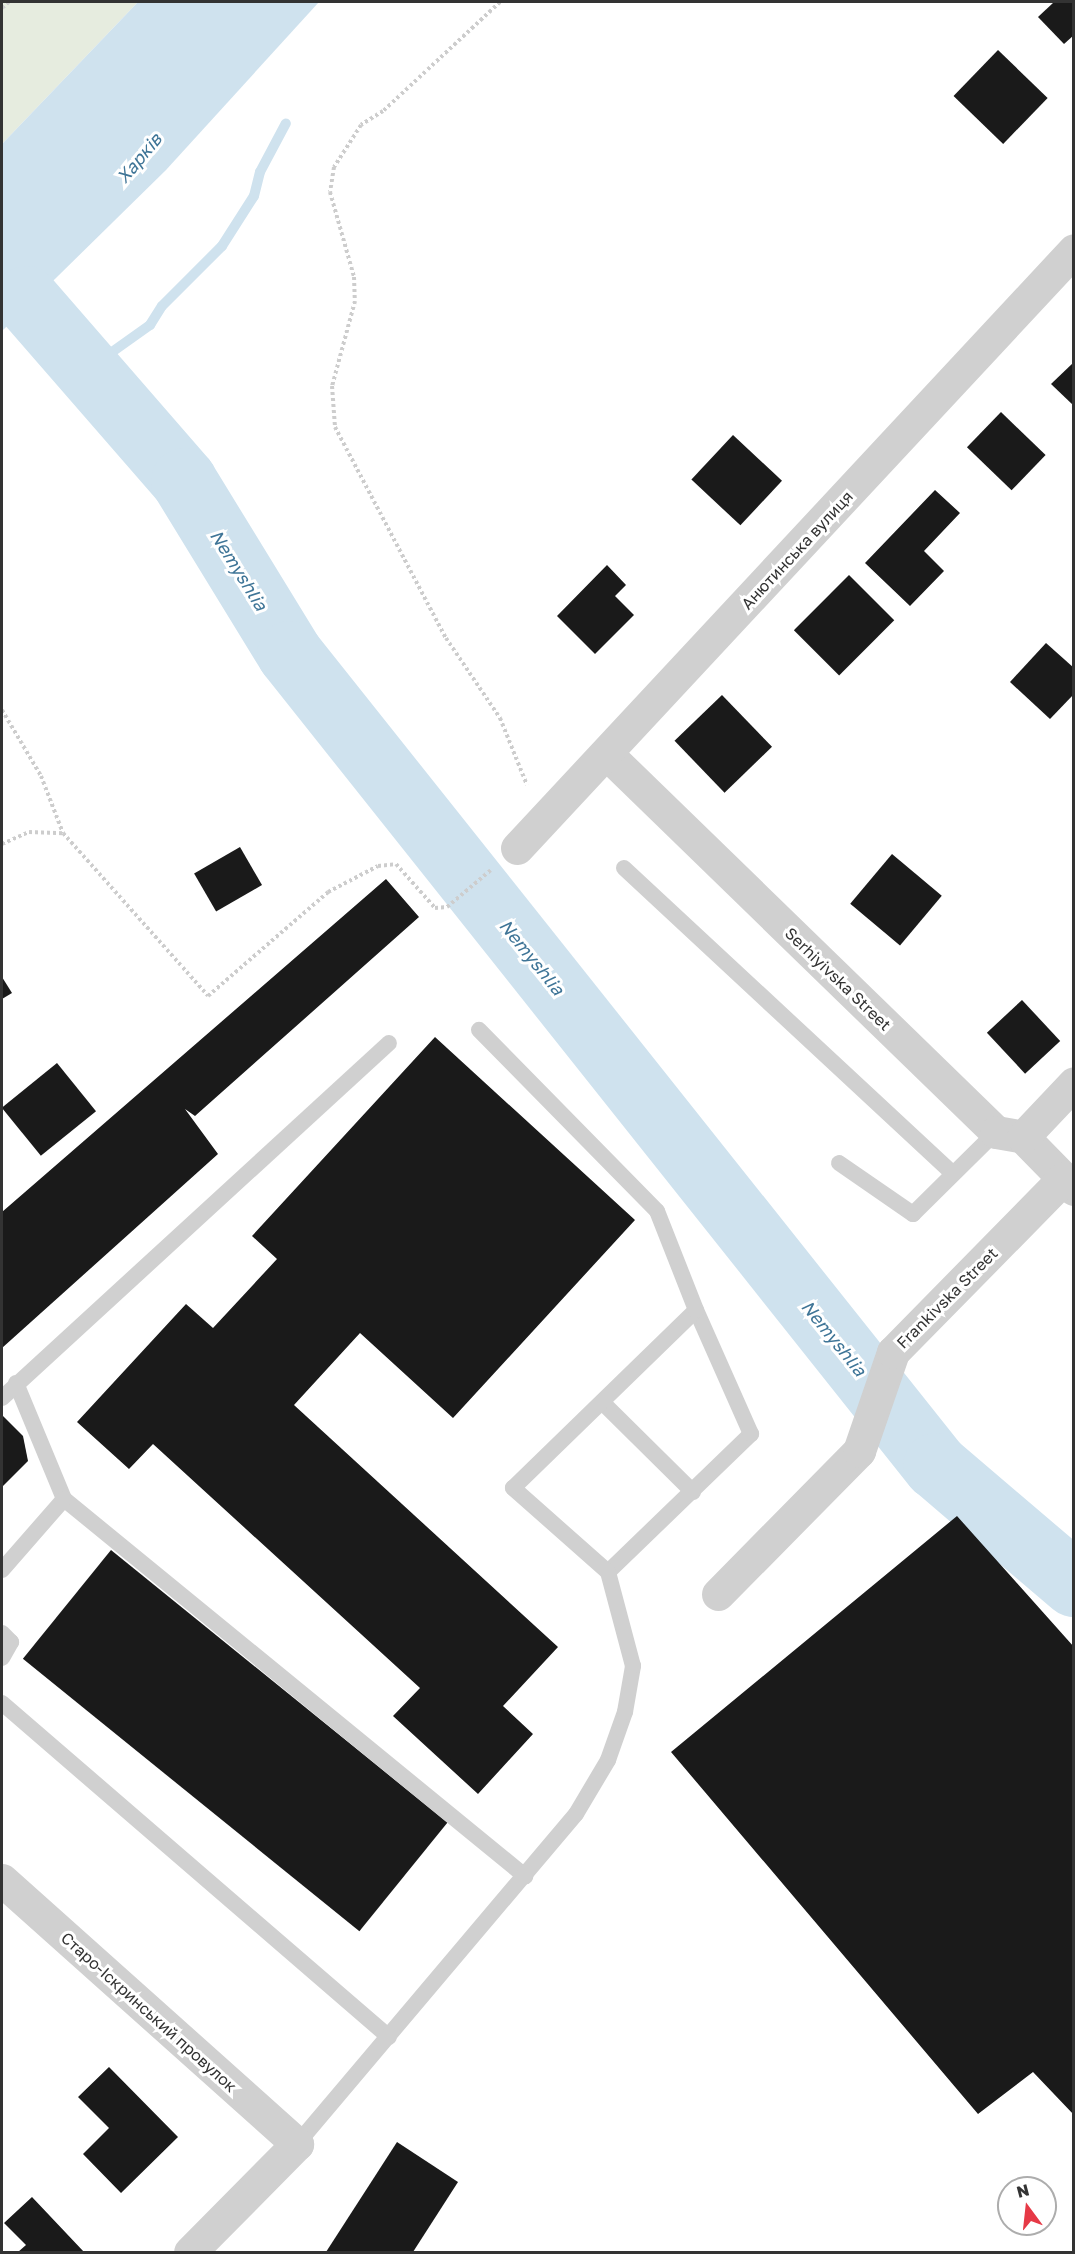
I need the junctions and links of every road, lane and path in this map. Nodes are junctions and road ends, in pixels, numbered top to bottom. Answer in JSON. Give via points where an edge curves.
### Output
{"nodes":[{"id":1,"x":9,"y":2,"type":"edge"},
{"id":2,"x":500,"y":2,"type":"edge"},
{"id":3,"x":2,"y":8,"type":"edge"},
{"id":4,"x":1074,"y":250,"type":"edge"},
{"id":5,"x":2,"y":710,"type":"edge"},
{"id":6,"x":608,"y":754,"type":"junction"},
{"id":7,"x":63,"y":833,"type":"junction"},
{"id":8,"x":524,"y":840,"type":"junction"},
{"id":9,"x":2,"y":844,"type":"edge"},
{"id":10,"x":624,"y":868,"type":"dead end"},
{"id":11,"x":479,"y":1030,"type":"dead end"},
{"id":12,"x":389,"y":1043,"type":"dead end"},
{"id":13,"x":1074,"y":1083,"type":"edge"},
{"id":14,"x":1009,"y":1135,"type":"junction"},
{"id":15,"x":840,"y":1163,"type":"dead end"},
{"id":16,"x":952,"y":1174,"type":"junction"},
{"id":17,"x":1068,"y":1184,"type":"edge"},
{"id":18,"x":696,"y":1310,"type":"junction"},
{"id":19,"x":16,"y":1383,"type":"junction"},
{"id":20,"x":2,"y":1398,"type":"edge"},
{"id":21,"x":602,"y":1402,"type":"junction"},
{"id":22,"x":693,"y":1492,"type":"junction"},
{"id":23,"x":64,"y":1499,"type":"junction"},
{"id":24,"x":2,"y":1570,"type":"edge"},
{"id":25,"x":608,"y":1572,"type":"junction"},
{"id":26,"x":718,"y":1594,"type":"dead end"},
{"id":27,"x":2,"y":1633,"type":"edge"},
{"id":28,"x":2,"y":1658,"type":"edge"},
{"id":29,"x":2,"y":1703,"type":"edge"},
{"id":30,"x":525,"y":1876,"type":"junction"},
{"id":31,"x":2,"y":1880,"type":"edge"},
{"id":32,"x":389,"y":2037,"type":"junction"},
{"id":33,"x":297,"y":2144,"type":"junction"},
{"id":34,"x":190,"y":2253,"type":"edge"}],
"edges":[{"from":1,"to":3,"type":"path"},
{"from":2,"to":8,"type":"path","via":[[383,111],[361,125],[334,167],[330,192],[354,277],[355,301],[332,386],[335,427],[446,638],[500,718],[520,757]]},
{"from":4,"to":6,"type":"street","name":"Анютинська вулиця"},
{"from":5,"to":7,"type":"path","via":[[41,776]]},
{"from":6,"to":8,"type":"street","name":"Анютинська вулиця"},
{"from":6,"to":14,"type":"street","name":"Serhiyivska Street"},
{"from":7,"to":8,"type":"path","via":[[208,996],[328,892],[378,866],[396,864],[435,908],[447,907]]},
{"from":7,"to":9,"type":"path","via":[[29,832]]},
{"from":10,"to":16,"type":"lane"},
{"from":11,"to":18,"type":"lane","via":[[657,1211]]},
{"from":12,"to":19,"type":"lane"},
{"from":13,"to":14,"type":"street"},
{"from":14,"to":16,"type":"lane"},
{"from":14,"to":17,"type":"street","name":"Serhiyivska Street"},
{"from":15,"to":16,"type":"lane","via":[[913,1214]]},
{"from":17,"to":26,"type":"street","name":"Frankivska Street","via":[[893,1352],[859,1451]]},
{"from":18,"to":21,"type":"lane"},
{"from":18,"to":22,"type":"lane","via":[[751,1434]]},
{"from":19,"to":20,"type":"lane"},
{"from":19,"to":23,"type":"lane"},
{"from":21,"to":22,"type":"lane"},
{"from":21,"to":25,"type":"lane","via":[[513,1488]]},
{"from":22,"to":25,"type":"lane"},
{"from":23,"to":24,"type":"lane"},
{"from":23,"to":30,"type":"lane"},
{"from":25,"to":30,"type":"lane","via":[[633,1666],[625,1712],[608,1760],[576,1814]]},
{"from":27,"to":28,"type":"lane","via":[[11,1642]]},
{"from":29,"to":32,"type":"lane"},
{"from":30,"to":32,"type":"lane"},
{"from":31,"to":33,"type":"street","name":"Старо-Іскринський провулок"},
{"from":32,"to":33,"type":"lane"},
{"from":33,"to":34,"type":"street"}]}
